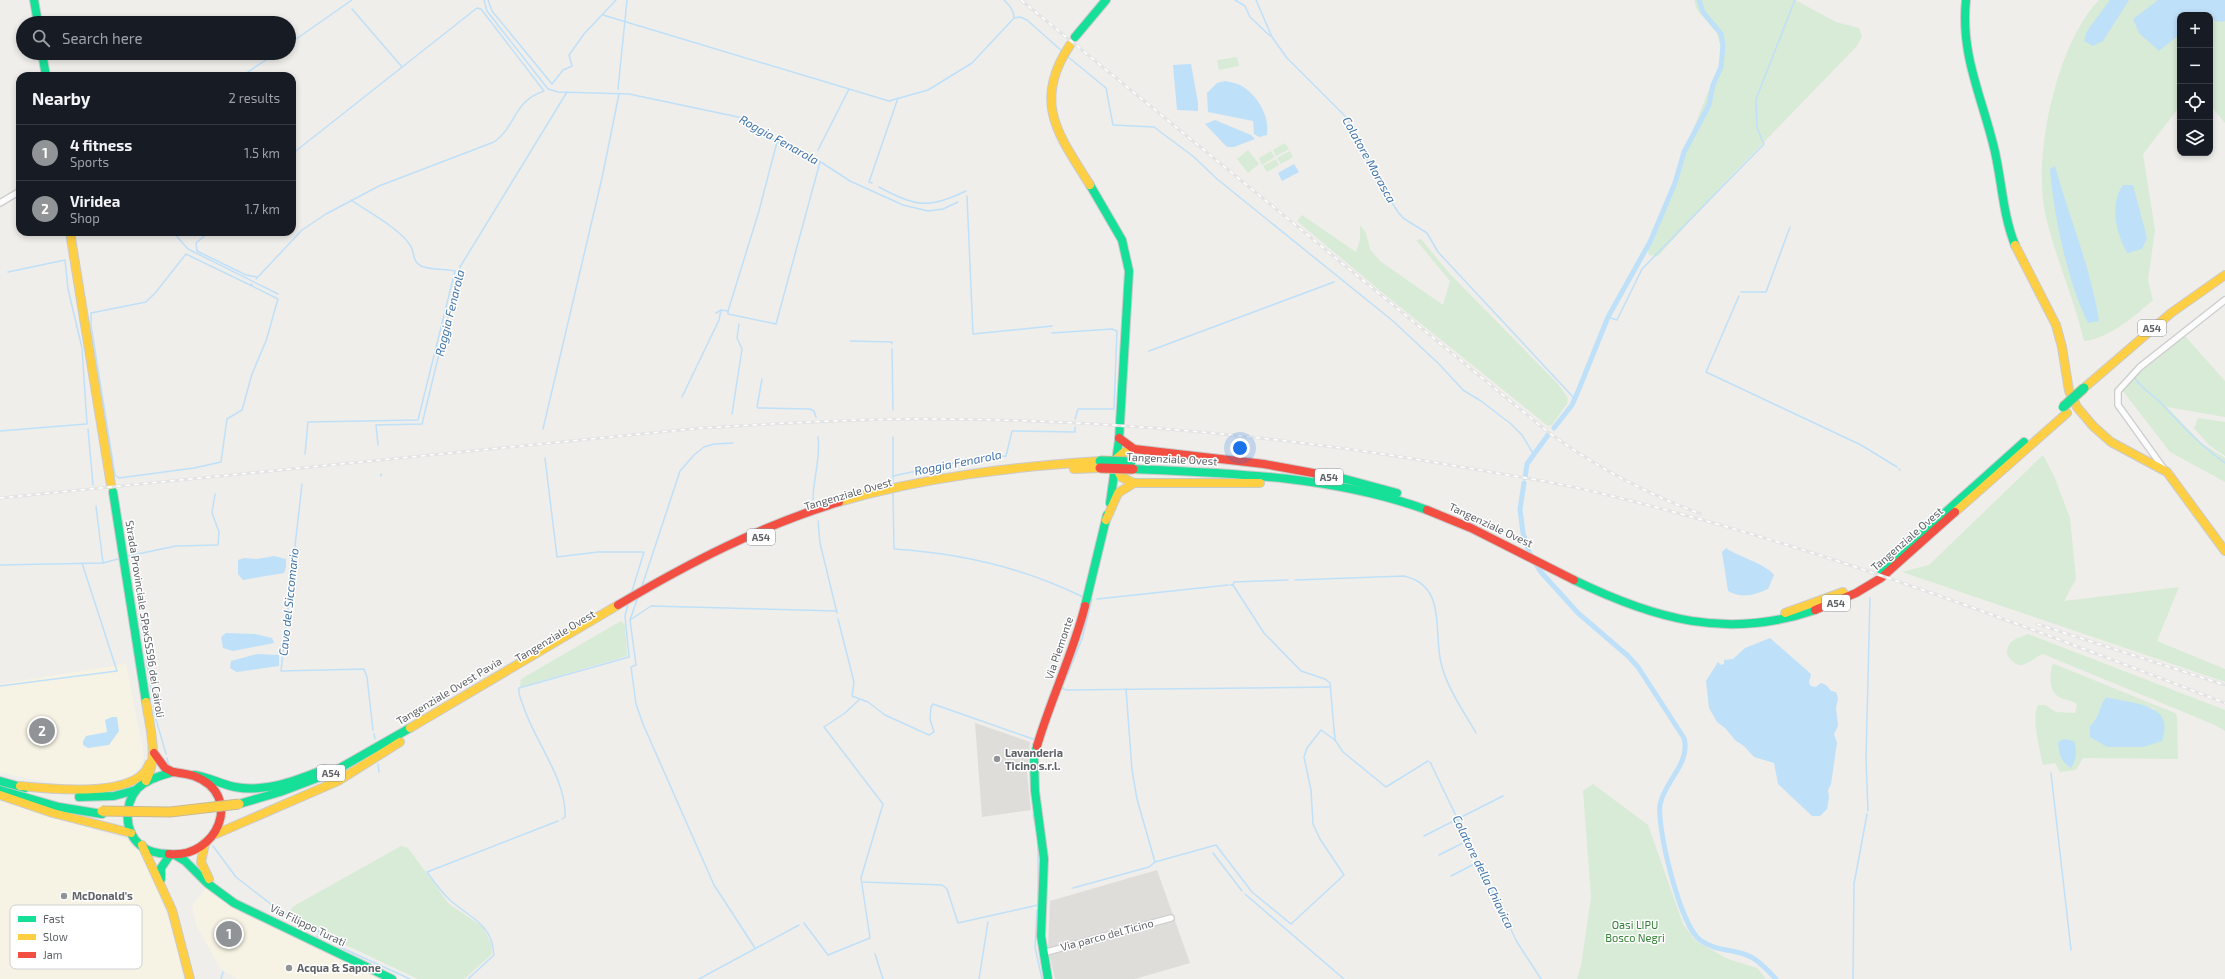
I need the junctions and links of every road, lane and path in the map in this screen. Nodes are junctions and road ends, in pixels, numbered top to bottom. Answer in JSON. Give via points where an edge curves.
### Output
{"nodes":[{"id":1,"x":34,"y":0,"type":"edge"},
{"id":2,"x":1106,"y":0,"type":"edge"},
{"id":3,"x":1966,"y":0,"type":"edge"},
{"id":4,"x":37,"y":16,"type":"edge"},
{"id":5,"x":43,"y":60,"type":"edge"},
{"id":6,"x":45,"y":72,"type":"edge"},
{"id":7,"x":16,"y":193,"type":"edge"},
{"id":8,"x":0,"y":202,"type":"edge"},
{"id":9,"x":71,"y":236,"type":"edge"},
{"id":10,"x":2225,"y":275,"type":"edge"},
{"id":11,"x":2225,"y":283,"type":"edge"},
{"id":12,"x":2225,"y":300,"type":"edge"},
{"id":13,"x":2086,"y":391,"type":"junction"},
{"id":14,"x":1119,"y":438,"type":"junction"},
{"id":15,"x":1134,"y":449,"type":"junction"},
{"id":16,"x":2151,"y":450,"type":"junction"},
{"id":17,"x":2147,"y":460,"type":"junction"},
{"id":18,"x":1117,"y":462,"type":"junction"},
{"id":19,"x":1100,"y":465,"type":"joint"},
{"id":20,"x":2167,"y":472,"type":"junction"},
{"id":21,"x":1134,"y":483,"type":"junction"},
{"id":22,"x":1346,"y":484,"type":"junction"},
{"id":23,"x":1106,"y":520,"type":"junction"},
{"id":24,"x":2225,"y":551,"type":"edge"},
{"id":25,"x":148,"y":713,"type":"junction"},
{"id":26,"x":414,"y":730,"type":"junction"},
{"id":27,"x":153,"y":750,"type":"junction"},
{"id":28,"x":174,"y":772,"type":"junction"},
{"id":29,"x":194,"y":775,"type":"junction"},
{"id":30,"x":146,"y":780,"type":"junction"},
{"id":31,"x":0,"y":781,"type":"edge"},
{"id":32,"x":20,"y":786,"type":"junction"},
{"id":33,"x":0,"y":789,"type":"edge"},
{"id":34,"x":136,"y":790,"type":"junction"},
{"id":35,"x":0,"y":795,"type":"edge"},
{"id":36,"x":131,"y":833,"type":"junction"},
{"id":37,"x":216,"y":834,"type":"junction"},
{"id":38,"x":205,"y":843,"type":"junction"},
{"id":39,"x":142,"y":845,"type":"junction"},
{"id":40,"x":173,"y":855,"type":"junction"},
{"id":41,"x":162,"y":886,"type":"junction"},
{"id":42,"x":216,"y":890,"type":"junction"},
{"id":43,"x":1171,"y":918,"type":"dead end"},
{"id":44,"x":1043,"y":953,"type":"junction"},
{"id":45,"x":190,"y":979,"type":"edge"},
{"id":46,"x":392,"y":979,"type":"edge"},
{"id":47,"x":1048,"y":979,"type":"edge"}],
"edges":[{"from":1,"to":4,"type":"main road"},
{"from":2,"to":14,"type":"main road","name":"Via Piemonte","via":[[1068,47],[1054,69],[1050,83],[1052,113],[1060,134],[1118,229],[1126,249],[1129,271]]},
{"from":3,"to":17,"type":"main road","via":[[1966,45],[1995,151],[2008,224],[2017,251],[2044,297],[2061,338],[2069,395],[2088,420],[2112,442]]},
{"from":5,"to":6,"type":"main road"},
{"from":7,"to":8,"type":"street"},
{"from":9,"to":25,"type":"main road","name":"Strada Provinciale SPexSS596 dei Cairoli"},
{"from":10,"to":13,"type":"main road","name":"Tangenziale Ovest","number":"A54","via":[[2171,313]]},
{"from":11,"to":13,"type":"main road","name":"Tangenziale Ovest","number":"A54","via":[[2174,318]]},
{"from":12,"to":16,"type":"street","via":[[2140,367],[2118,391],[2118,405]]},
{"from":13,"to":22,"type":"main road","name":"Tangenziale Ovest","number":"A54","bridge":true,"via":[[1882,569],[1843,592],[1800,609],[1762,617],[1703,618],[1643,603],[1550,563],[1438,507],[1406,496]]},
{"from":14,"to":15,"type":"main road"},
{"from":14,"to":18,"type":"main road","name":"Via Piemonte"},
{"from":15,"to":18,"type":"main road","via":[[1124,452]]},
{"from":15,"to":22,"type":"main road","via":[[1264,464]]},
{"from":16,"to":17,"type":"street","via":[[2151,456]]},
{"from":16,"to":20,"type":"street"},
{"from":17,"to":20,"type":"main road"},
{"from":18,"to":21,"type":"main road","via":[[1121,477]]},
{"from":18,"to":23,"type":"main road","name":"Via Piemonte"},
{"from":19,"to":22,"type":"main road","name":"Tangenziale Ovest","number":"A54","bridge":true,"via":[[1270,471]]},
{"from":19,"to":26,"type":"main road","name":"Tangenziale Ovest Pavia","number":"A54","via":[[977,471],[842,501],[773,524],[719,548]]},
{"from":20,"to":24,"type":"main road"},
{"from":21,"to":22,"type":"main road"},
{"from":21,"to":23,"type":"main road","via":[[1120,490],[1114,498]]},
{"from":23,"to":44,"type":"main road","name":"Via Piemonte","via":[[1077,639],[1044,722],[1034,757],[1034,791],[1044,859]]},
{"from":25,"to":27,"type":"main road","name":"Strada Provinciale SPexSS596 dei Cairoli"},
{"from":25,"to":32,"type":"main road","via":[[146,730],[149,766],[144,773],[115,786],[89,792]]},
{"from":26,"to":29,"type":"main road","via":[[332,766],[278,785],[251,789]]},
{"from":26,"to":33,"type":"main road","name":"Tangenziale Ovest Pavia","number":"A54","bridge":true,"via":[[312,782],[240,806],[170,812],[102,813]]},
{"from":26,"to":37,"type":"main road","via":[[350,774]]},
{"from":27,"to":28,"type":"main road","name":"Strada Provinciale SPexSS596 dei Cairoli","via":[[164,768]]},
{"from":27,"to":30,"type":"main road","name":"Strada Provinciale SPexSS596 dei Cairoli","via":[[152,770]]},
{"from":28,"to":29,"type":"main road"},
{"from":28,"to":30,"type":"main road"},
{"from":29,"to":37,"type":"main road","via":[[213,788],[221,801],[222,818]]},
{"from":30,"to":34,"type":"main road"},
{"from":31,"to":32,"type":"main road"},
{"from":32,"to":34,"type":"main road","via":[[40,792],[86,797],[114,796]]},
{"from":34,"to":36,"type":"main road","via":[[126,813]]},
{"from":35,"to":36,"type":"main road","via":[[53,813]]},
{"from":36,"to":39,"type":"main road"},
{"from":37,"to":38,"type":"main road"},
{"from":38,"to":40,"type":"main road","via":[[195,850]]},
{"from":38,"to":42,"type":"main road","name":"Via Filippo Turati","via":[[201,862]]},
{"from":39,"to":40,"type":"main road","via":[[155,852]]},
{"from":39,"to":41,"type":"main road"},
{"from":40,"to":41,"type":"main road","via":[[161,868]]},
{"from":40,"to":42,"type":"main road","name":"Via Filippo Turati","via":[[185,860]]},
{"from":41,"to":45,"type":"main road","via":[[182,942]]},
{"from":42,"to":46,"type":"main road","name":"Via Filippo Turati","via":[[234,903]]},
{"from":43,"to":44,"type":"street","name":"Via parco del Ticino"},
{"from":44,"to":47,"type":"main road","name":"Via Piemonte"}]}
